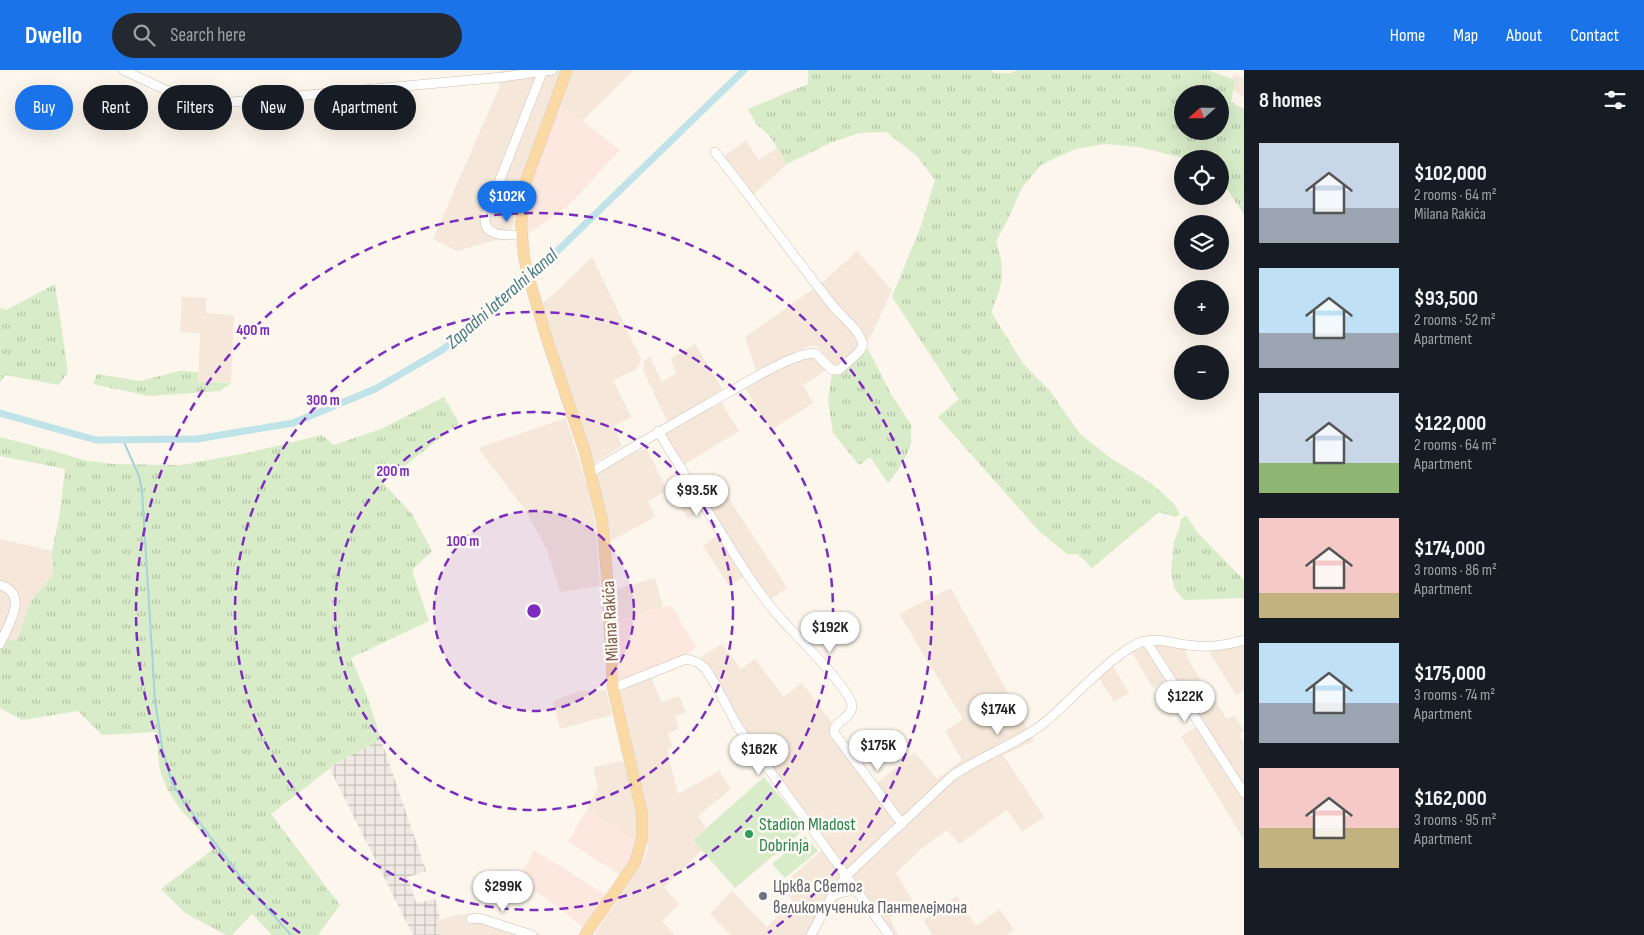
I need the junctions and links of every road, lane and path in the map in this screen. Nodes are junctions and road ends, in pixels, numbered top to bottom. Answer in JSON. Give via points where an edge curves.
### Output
{"nodes":[{"id":1,"x":123,"y":70,"type":"edge"},
{"id":2,"x":553,"y":70,"type":"edge"},
{"id":3,"x":543,"y":71,"type":"edge"},
{"id":4,"x":566,"y":72,"type":"edge"},
{"id":5,"x":504,"y":73,"type":"edge"},
{"id":6,"x":715,"y":152,"type":"dead end"},
{"id":7,"x":521,"y":235,"type":"junction"},
{"id":8,"x":658,"y":431,"type":"junction"},
{"id":9,"x":590,"y":472,"type":"junction"},
{"id":10,"x":0,"y":585,"type":"edge"},
{"id":11,"x":1146,"y":640,"type":"junction"},
{"id":12,"x":1244,"y":640,"type":"edge"},
{"id":13,"x":0,"y":644,"type":"edge"},
{"id":14,"x":613,"y":688,"type":"junction"},
{"id":15,"x":1244,"y":793,"type":"edge"},
{"id":16,"x":902,"y":824,"type":"junction"},
{"id":17,"x":846,"y":876,"type":"junction"},
{"id":18,"x":858,"y":892,"type":"junction"},
{"id":19,"x":833,"y":896,"type":"junction"},
{"id":20,"x":471,"y":919,"type":"dead end"},
{"id":21,"x":532,"y":935,"type":"edge"},
{"id":22,"x":585,"y":935,"type":"edge"},
{"id":23,"x":810,"y":935,"type":"edge"},
{"id":24,"x":889,"y":935,"type":"edge"}],
"edges":[{"from":1,"to":5,"type":"street","via":[[183,98],[210,104]]},
{"from":2,"to":3,"type":"street"},
{"from":2,"to":4,"type":"street"},
{"from":3,"to":5,"type":"street"},
{"from":3,"to":7,"type":"street","via":[[485,218],[491,233]]},
{"from":4,"to":7,"type":"main road","via":[[526,181]]},
{"from":6,"to":8,"type":"street","via":[[864,345],[839,370],[832,370],[815,353],[807,353],[763,373]]},
{"from":7,"to":9,"type":"main road","name":"Milana Rakića","via":[[534,297]]},
{"from":8,"to":9,"type":"street"},
{"from":8,"to":16,"type":"street","via":[[757,590],[849,698],[851,711],[836,725],[835,734]]},
{"from":9,"to":14,"type":"main road","name":"Milana Rakića","via":[[602,520]]},
{"from":10,"to":13,"type":"street","via":[[13,592],[16,603]]},
{"from":11,"to":12,"type":"street","via":[[1210,646]]},
{"from":11,"to":15,"type":"street"},
{"from":11,"to":16,"type":"street","via":[[1120,654],[1043,724],[952,776]]},
{"from":14,"to":17,"type":"street","via":[[686,659],[705,668],[738,727]]},
{"from":14,"to":22,"type":"main road","name":"Milana Rakića","via":[[642,813],[642,839],[634,863]]},
{"from":16,"to":17,"type":"street"},
{"from":17,"to":18,"type":"street"},
{"from":17,"to":19,"type":"street"},
{"from":18,"to":19,"type":"street","via":[[852,890]]},
{"from":18,"to":24,"type":"street"},
{"from":19,"to":23,"type":"street"},
{"from":20,"to":21,"type":"street","via":[[479,918]]}]}
